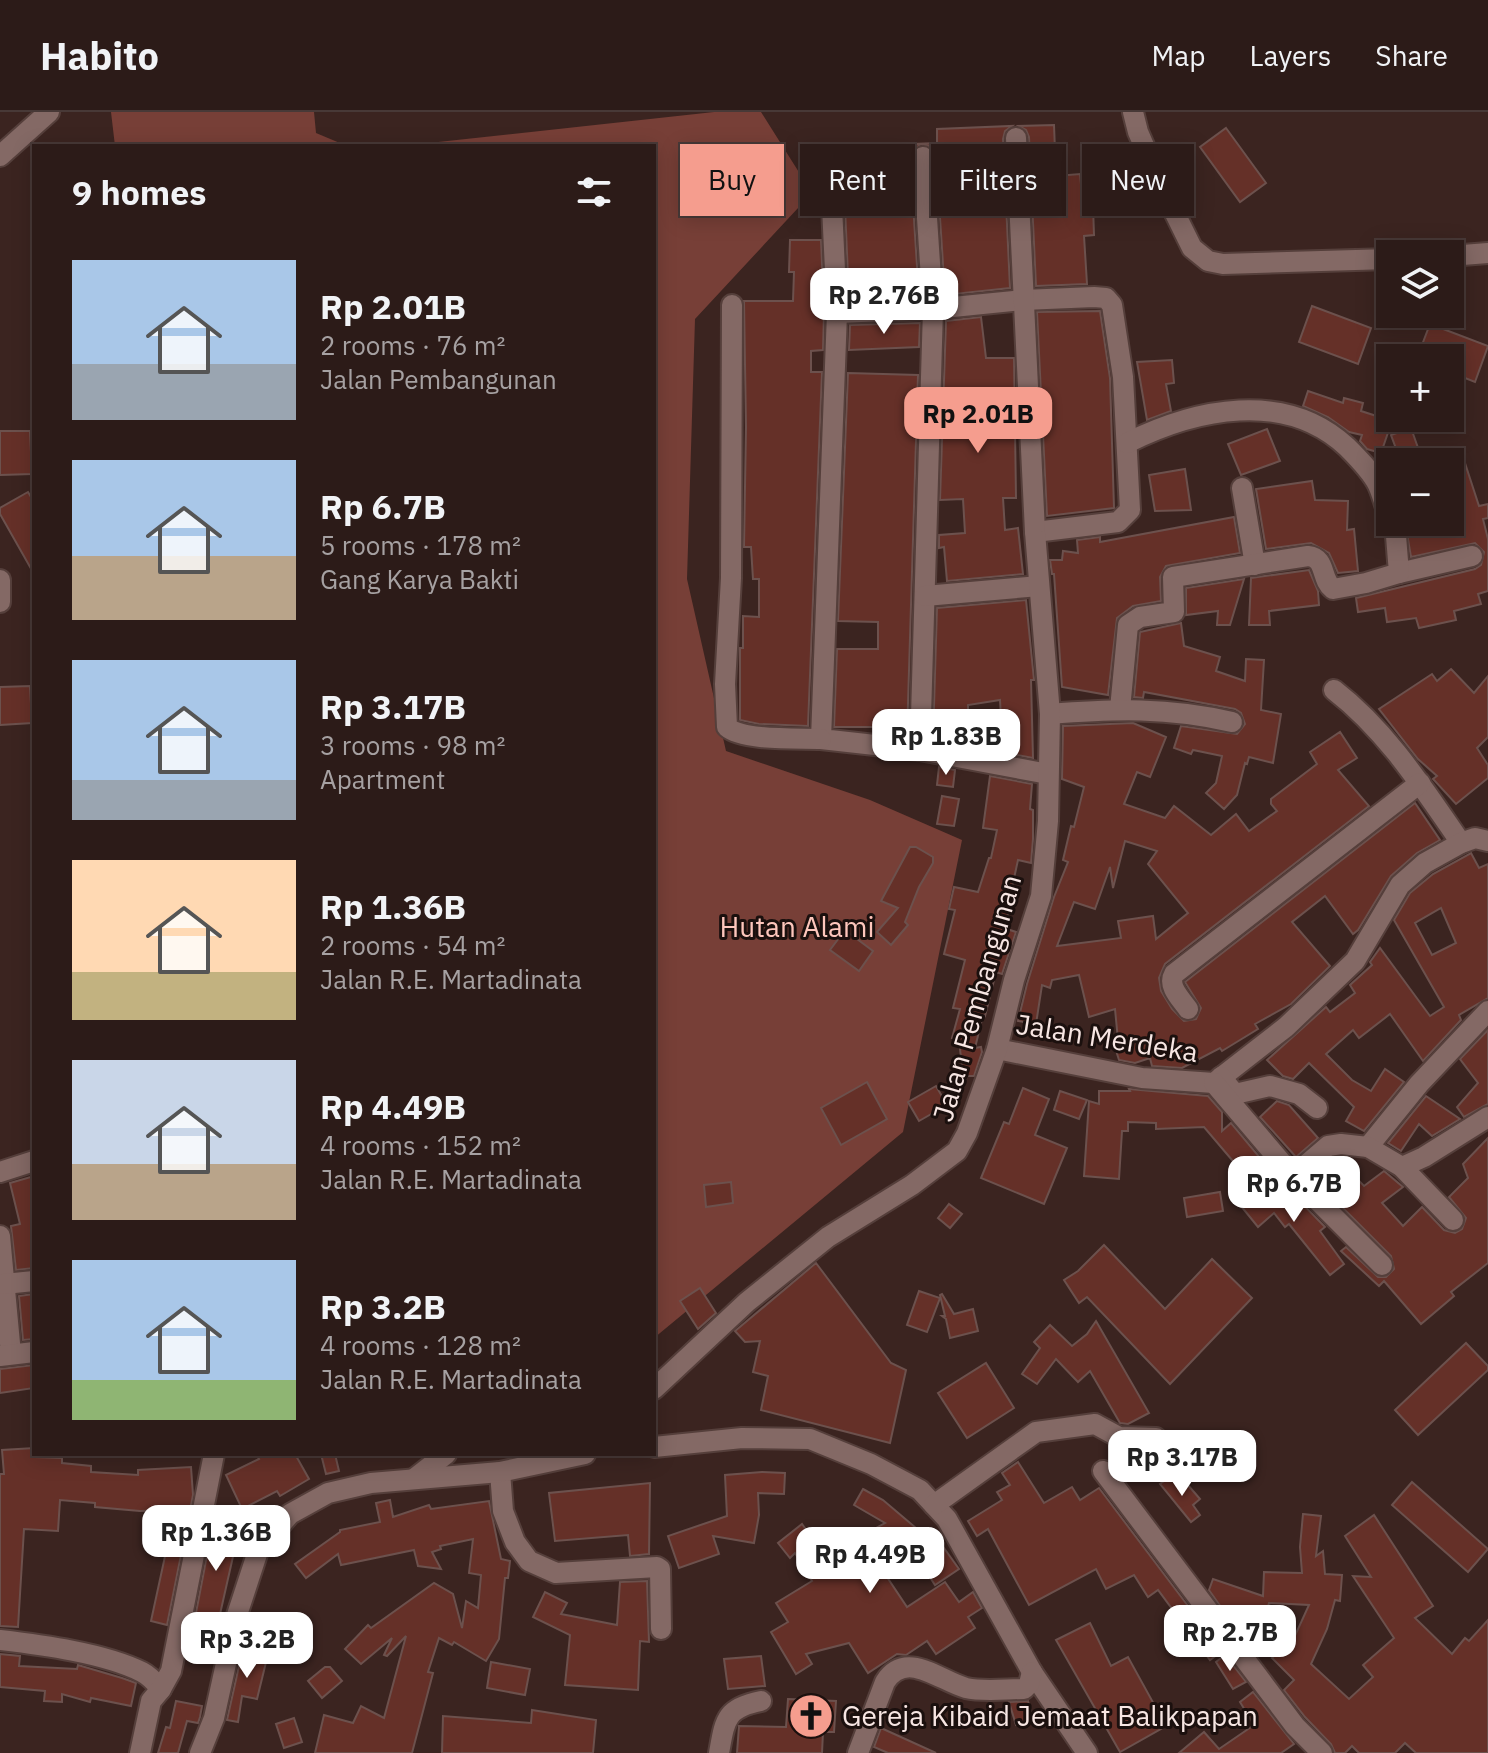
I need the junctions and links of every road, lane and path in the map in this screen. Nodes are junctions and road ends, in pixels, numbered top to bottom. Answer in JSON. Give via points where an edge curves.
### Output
{"nodes":[{"id":1,"x":49,"y":112,"type":"edge"},
{"id":2,"x":1133,"y":112,"type":"edge"},
{"id":3,"x":1016,"y":138,"type":"dead end"},
{"id":4,"x":0,"y":156,"type":"edge"},
{"id":5,"x":923,"y":157,"type":"dead end"},
{"id":6,"x":832,"y":216,"type":"edge"},
{"id":7,"x":1488,"y":253,"type":"edge"},
{"id":8,"x":1464,"y":255,"type":"edge"},
{"id":9,"x":1376,"y":259,"type":"edge"},
{"id":10,"x":1023,"y":300,"type":"junction"},
{"id":11,"x":732,"y":305,"type":"dead end"},
{"id":12,"x":933,"y":309,"type":"junction"},
{"id":13,"x":837,"y":313,"type":"junction"},
{"id":14,"x":1127,"y":443,"type":"junction"},
{"id":15,"x":1376,"y":482,"type":"edge"},
{"id":16,"x":1242,"y":488,"type":"dead end"},
{"id":17,"x":1035,"y":532,"type":"junction"},
{"id":18,"x":1396,"y":536,"type":"edge"},
{"id":19,"x":1472,"y":556,"type":"dead end"},
{"id":20,"x":1255,"y":565,"type":"junction"},
{"id":21,"x":1399,"y":573,"type":"junction"},
{"id":22,"x":0,"y":580,"type":"edge"},
{"id":23,"x":1039,"y":586,"type":"junction"},
{"id":24,"x":925,"y":596,"type":"junction"},
{"id":25,"x":0,"y":602,"type":"edge"},
{"id":26,"x":1334,"y":690,"type":"dead end"},
{"id":27,"x":1120,"y":709,"type":"junction"},
{"id":28,"x":1050,"y":714,"type":"junction"},
{"id":29,"x":1232,"y":722,"type":"dead end"},
{"id":30,"x":821,"y":739,"type":"junction"},
{"id":31,"x":920,"y":750,"type":"junction"},
{"id":32,"x":1048,"y":774,"type":"junction"},
{"id":33,"x":1420,"y":783,"type":"junction"},
{"id":34,"x":1478,"y":836,"type":"edge"},
{"id":35,"x":1188,"y":1009,"type":"dead end"},
{"id":36,"x":1488,"y":1011,"type":"edge"},
{"id":37,"x":997,"y":1049,"type":"junction"},
{"id":38,"x":1218,"y":1080,"type":"junction"},
{"id":39,"x":1317,"y":1108,"type":"dead end"},
{"id":40,"x":1488,"y":1117,"type":"edge"},
{"id":41,"x":1368,"y":1147,"type":"junction"},
{"id":42,"x":32,"y":1162,"type":"edge"},
{"id":43,"x":1402,"y":1167,"type":"junction"},
{"id":44,"x":0,"y":1172,"type":"edge"},
{"id":45,"x":1293,"y":1176,"type":"junction"},
{"id":46,"x":1453,"y":1220,"type":"dead end"},
{"id":47,"x":0,"y":1236,"type":"edge"},
{"id":48,"x":1382,"y":1265,"type":"dead end"},
{"id":49,"x":32,"y":1281,"type":"edge"},
{"id":50,"x":4,"y":1284,"type":"junction"},
{"id":51,"x":32,"y":1352,"type":"edge"},
{"id":52,"x":5,"y":1355,"type":"edge"},
{"id":53,"x":656,"y":1387,"type":"edge"},
{"id":54,"x":1156,"y":1438,"type":"dead end"},
{"id":55,"x":656,"y":1447,"type":"edge"},
{"id":56,"x":214,"y":1456,"type":"edge"},
{"id":57,"x":443,"y":1456,"type":"edge"},
{"id":58,"x":576,"y":1456,"type":"edge"},
{"id":59,"x":1103,"y":1471,"type":"dead end"},
{"id":60,"x":500,"y":1472,"type":"junction"},
{"id":61,"x":414,"y":1479,"type":"junction"},
{"id":62,"x":934,"y":1505,"type":"junction"},
{"id":63,"x":661,"y":1629,"type":"dead end"},
{"id":64,"x":0,"y":1640,"type":"edge"},
{"id":65,"x":1032,"y":1672,"type":"junction"},
{"id":66,"x":161,"y":1689,"type":"junction"},
{"id":67,"x":761,"y":1701,"type":"dead end"},
{"id":68,"x":1086,"y":1752,"type":"edge"},
{"id":69,"x":140,"y":1753,"type":"edge"},
{"id":70,"x":200,"y":1753,"type":"edge"},
{"id":71,"x":719,"y":1753,"type":"edge"},
{"id":72,"x":858,"y":1753,"type":"edge"},
{"id":73,"x":1322,"y":1753,"type":"edge"}],
"edges":[{"from":1,"to":4,"type":"street"},
{"from":2,"to":9,"type":"street","via":[[1192,248],[1208,261]]},
{"from":3,"to":10,"type":"street","name":"Jalan Pembangunan"},
{"from":5,"to":12,"type":"street"},
{"from":6,"to":13,"type":"street"},
{"from":7,"to":8,"type":"street"},
{"from":10,"to":12,"type":"street"},
{"from":10,"to":14,"type":"street","via":[[1094,297],[1112,305]]},
{"from":10,"to":17,"type":"street","name":"Jalan Pembangunan"},
{"from":11,"to":30,"type":"street","via":[[727,727],[733,733]]},
{"from":12,"to":13,"type":"street"},
{"from":12,"to":24,"type":"street"},
{"from":13,"to":30,"type":"street"},
{"from":14,"to":15,"type":"street","via":[[1180,420],[1267,410],[1334,435]]},
{"from":14,"to":17,"type":"street","via":[[1130,510],[1125,517]]},
{"from":16,"to":20,"type":"street"},
{"from":17,"to":23,"type":"street","name":"Jalan Pembangunan"},
{"from":18,"to":21,"type":"street"},
{"from":19,"to":21,"type":"street"},
{"from":20,"to":21,"type":"street","via":[[1316,557],[1333,589]]},
{"from":20,"to":27,"type":"street","via":[[1173,577],[1174,612],[1140,617],[1128,625]]},
{"from":22,"to":25,"type":"street"},
{"from":23,"to":24,"type":"street"},
{"from":23,"to":28,"type":"street","name":"Jalan Pembangunan"},
{"from":24,"to":31,"type":"street"},
{"from":26,"to":33,"type":"street","via":[[1383,735]]},
{"from":27,"to":28,"type":"street"},
{"from":27,"to":29,"type":"street","via":[[1182,711]]},
{"from":28,"to":32,"type":"street","name":"Jalan Pembangunan"},
{"from":30,"to":31,"type":"street"},
{"from":31,"to":32,"type":"street"},
{"from":32,"to":37,"type":"street","name":"Jalan Pembangunan","via":[[1041,896]]},
{"from":33,"to":34,"type":"street"},
{"from":33,"to":35,"type":"street","via":[[1174,974],[1172,985]]},
{"from":34,"to":38,"type":"street","name":"Jalan Merdeka","via":[[1425,863],[1400,885],[1355,961],[1286,1027]]},
{"from":36,"to":41,"type":"street"},
{"from":37,"to":38,"type":"street","name":"Jalan Merdeka","via":[[1142,1078]]},
{"from":37,"to":53,"type":"street","name":"Jalan Pembangunan","via":[[957,1151],[828,1237],[747,1302]]},
{"from":38,"to":39,"type":"street","via":[[1235,1094],[1270,1086],[1299,1094]]},
{"from":38,"to":45,"type":"street"},
{"from":40,"to":43,"type":"street"},
{"from":41,"to":43,"type":"street"},
{"from":41,"to":45,"type":"street","via":[[1328,1146]]},
{"from":42,"to":44,"type":"street"},
{"from":43,"to":46,"type":"street"},
{"from":45,"to":48,"type":"street"},
{"from":47,"to":50,"type":"street"},
{"from":49,"to":50,"type":"street"},
{"from":50,"to":52,"type":"street"},
{"from":51,"to":52,"type":"street"},
{"from":54,"to":62,"type":"street","via":[[1119,1437],[1095,1424],[1036,1432]]},
{"from":55,"to":62,"type":"street","via":[[742,1438],[810,1439],[908,1483]]},
{"from":56,"to":66,"type":"street","via":[[171,1671]]},
{"from":57,"to":61,"type":"street"},
{"from":58,"to":60,"type":"street"},
{"from":59,"to":73,"type":"street","via":[[1295,1726]]},
{"from":60,"to":61,"type":"street"},
{"from":60,"to":63,"type":"street","via":[[503,1511],[529,1561],[556,1573],[657,1567]]},
{"from":61,"to":70,"type":"street","via":[[328,1493],[290,1514],[258,1551]]},
{"from":62,"to":65,"type":"street","via":[[947,1519]]},
{"from":64,"to":66,"type":"street","via":[[106,1660],[145,1674]]},
{"from":65,"to":68,"type":"street"},
{"from":65,"to":72,"type":"street","via":[[1024,1689],[967,1688],[918,1668],[903,1668],[885,1682]]},
{"from":66,"to":69,"type":"street","via":[[151,1701]]},
{"from":67,"to":71,"type":"street","via":[[743,1704],[730,1714],[723,1724]]}]}
